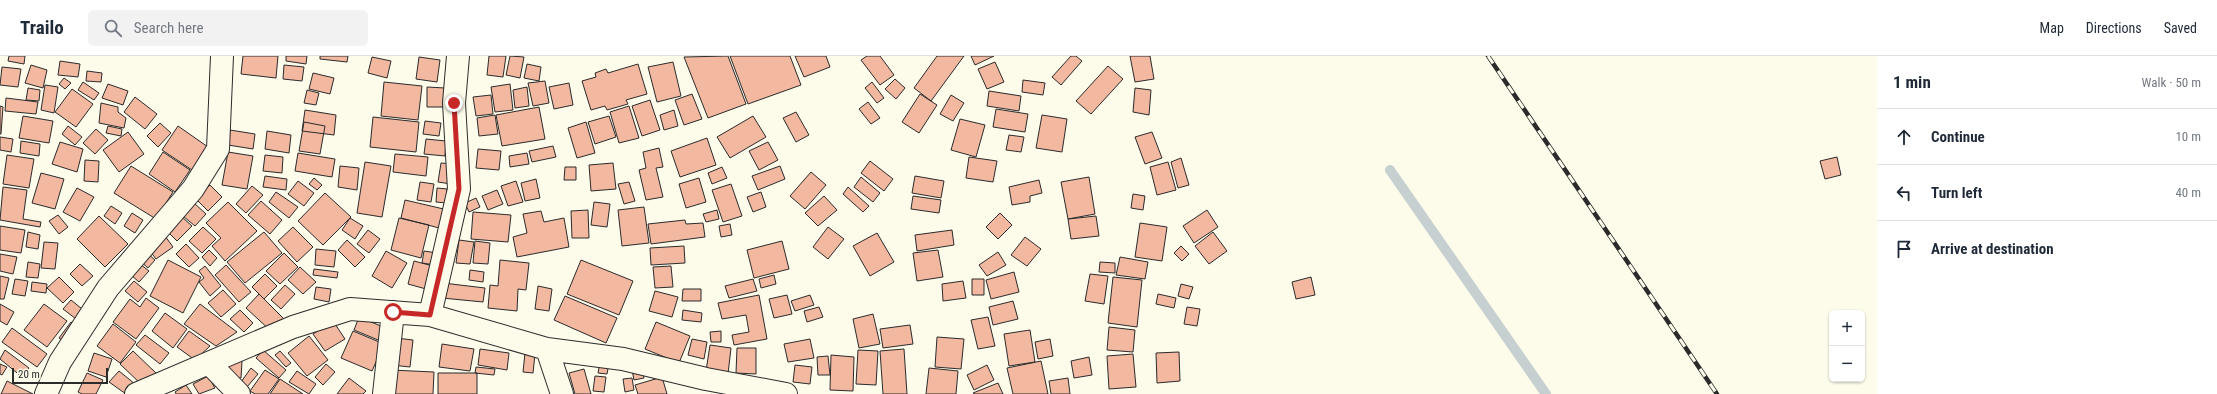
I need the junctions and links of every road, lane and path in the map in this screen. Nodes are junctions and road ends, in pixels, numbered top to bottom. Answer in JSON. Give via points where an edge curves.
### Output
{"nodes":[{"id":1,"x":222,"y":56,"type":"edge"},
{"id":2,"x":458,"y":56,"type":"edge"},
{"id":3,"x":393,"y":312,"type":"junction"},
{"id":4,"x":430,"y":315,"type":"junction"},
{"id":5,"x":547,"y":349,"type":"junction"},
{"id":6,"x":209,"y":363,"type":"junction"},
{"id":7,"x":46,"y":394,"type":"edge"},
{"id":8,"x":136,"y":394,"type":"edge"},
{"id":9,"x":239,"y":394,"type":"edge"},
{"id":10,"x":384,"y":394,"type":"edge"},
{"id":11,"x":562,"y":394,"type":"edge"},
{"id":12,"x":786,"y":394,"type":"edge"}],
"edges":[{"from":1,"to":7,"type":"street","via":[[218,149],[193,188],[108,288],[60,362]]},
{"from":2,"to":4,"type":"street","via":[[454,103],[459,189]]},
{"from":3,"to":4,"type":"street"},
{"from":3,"to":6,"type":"street","via":[[350,309],[293,327]]},
{"from":3,"to":10,"type":"street"},
{"from":4,"to":5,"type":"street"},
{"from":5,"to":11,"type":"street"},
{"from":5,"to":12,"type":"street","via":[[624,359],[706,379]]},
{"from":6,"to":8,"type":"street"},
{"from":6,"to":9,"type":"street"}]}
